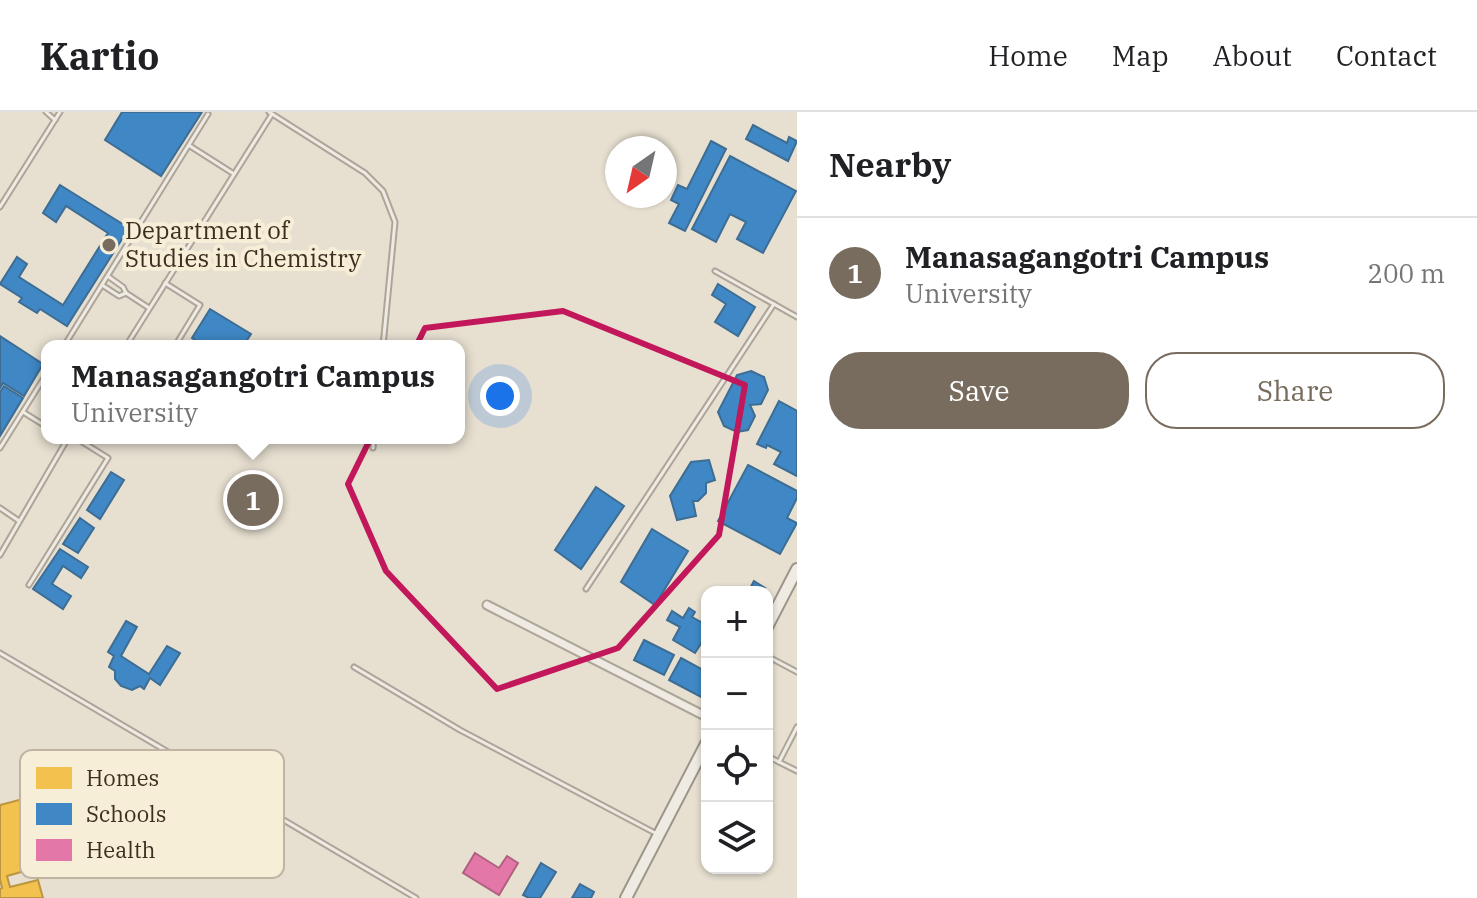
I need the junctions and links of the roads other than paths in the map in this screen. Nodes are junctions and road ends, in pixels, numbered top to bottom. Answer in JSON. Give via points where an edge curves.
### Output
{"nodes":[{"id":1,"x":46,"y":112,"type":"edge"},
{"id":2,"x":60,"y":112,"type":"edge"},
{"id":3,"x":270,"y":113,"type":"edge"},
{"id":4,"x":208,"y":114,"type":"dead end"},
{"id":5,"x":55,"y":120,"type":"junction"},
{"id":6,"x":189,"y":146,"type":"junction"},
{"id":7,"x":234,"y":174,"type":"junction"},
{"id":8,"x":0,"y":207,"type":"edge"},
{"id":9,"x":715,"y":271,"type":"dead end"},
{"id":10,"x":108,"y":277,"type":"junction"},
{"id":11,"x":165,"y":283,"type":"junction"},
{"id":12,"x":102,"y":285,"type":"junction"},
{"id":13,"x":126,"y":293,"type":"junction"},
{"id":14,"x":774,"y":304,"type":"junction"},
{"id":15,"x":149,"y":308,"type":"junction"},
{"id":16,"x":797,"y":317,"type":"edge"},
{"id":17,"x":68,"y":340,"type":"edge"},
{"id":18,"x":130,"y":340,"type":"edge"},
{"id":19,"x":179,"y":340,"type":"edge"},
{"id":20,"x":384,"y":340,"type":"edge"},
{"id":21,"x":41,"y":382,"type":"edge"},
{"id":22,"x":23,"y":411,"type":"junction"},
{"id":23,"x":41,"y":423,"type":"edge"},
{"id":24,"x":63,"y":444,"type":"edge"},
{"id":25,"x":86,"y":444,"type":"edge"},
{"id":26,"x":373,"y":444,"type":"edge"},
{"id":27,"x":0,"y":448,"type":"edge"},
{"id":28,"x":373,"y":448,"type":"dead end"},
{"id":29,"x":0,"y":508,"type":"edge"},
{"id":30,"x":19,"y":521,"type":"junction"},
{"id":31,"x":0,"y":555,"type":"edge"},
{"id":32,"x":797,"y":569,"type":"edge"},
{"id":33,"x":29,"y":585,"type":"dead end"},
{"id":34,"x":586,"y":589,"type":"dead end"},
{"id":35,"x":487,"y":605,"type":"dead end"},
{"id":36,"x":773,"y":615,"type":"edge"},
{"id":37,"x":0,"y":653,"type":"edge"},
{"id":38,"x":771,"y":658,"type":"edge"},
{"id":39,"x":354,"y":667,"type":"dead end"},
{"id":40,"x":797,"y":672,"type":"edge"},
{"id":41,"x":701,"y":714,"type":"edge"},
{"id":42,"x":797,"y":727,"type":"edge"},
{"id":43,"x":165,"y":750,"type":"edge"},
{"id":44,"x":701,"y":754,"type":"edge"},
{"id":45,"x":773,"y":759,"type":"edge"},
{"id":46,"x":779,"y":762,"type":"junction"},
{"id":47,"x":797,"y":771,"type":"edge"},
{"id":48,"x":284,"y":820,"type":"edge"},
{"id":49,"x":660,"y":836,"type":"junction"},
{"id":50,"x":416,"y":898,"type":"edge"},
{"id":51,"x":626,"y":898,"type":"edge"}],
"edges":[{"from":1,"to":5,"type":"lane"},
{"from":2,"to":5,"type":"lane"},
{"from":3,"to":7,"type":"lane"},
{"from":3,"to":20,"type":"lane","via":[[365,173],[383,191],[395,222]]},
{"from":4,"to":6,"type":"lane"},
{"from":5,"to":8,"type":"lane"},
{"from":6,"to":7,"type":"lane"},
{"from":6,"to":10,"type":"lane"},
{"from":7,"to":11,"type":"lane"},
{"from":9,"to":14,"type":"lane"},
{"from":10,"to":12,"type":"lane"},
{"from":10,"to":13,"type":"lane"},
{"from":11,"to":15,"type":"lane"},
{"from":11,"to":19,"type":"lane","via":[[200,305]]},
{"from":12,"to":13,"type":"lane","via":[[119,296]]},
{"from":12,"to":17,"type":"lane"},
{"from":13,"to":15,"type":"lane"},
{"from":14,"to":16,"type":"lane"},
{"from":14,"to":34,"type":"lane"},
{"from":15,"to":18,"type":"lane"},
{"from":21,"to":22,"type":"lane"},
{"from":22,"to":23,"type":"lane"},
{"from":22,"to":27,"type":"lane"},
{"from":24,"to":30,"type":"lane"},
{"from":25,"to":33,"type":"lane","via":[[108,458]]},
{"from":26,"to":28,"type":"lane"},
{"from":29,"to":30,"type":"lane"},
{"from":30,"to":31,"type":"lane"},
{"from":32,"to":36,"type":"street"},
{"from":35,"to":41,"type":"street"},
{"from":37,"to":43,"type":"lane"},
{"from":38,"to":40,"type":"lane"},
{"from":39,"to":49,"type":"lane"},
{"from":42,"to":46,"type":"lane"},
{"from":44,"to":49,"type":"street"},
{"from":45,"to":46,"type":"lane"},
{"from":46,"to":47,"type":"lane"},
{"from":48,"to":50,"type":"lane"},
{"from":49,"to":51,"type":"street"}]}
